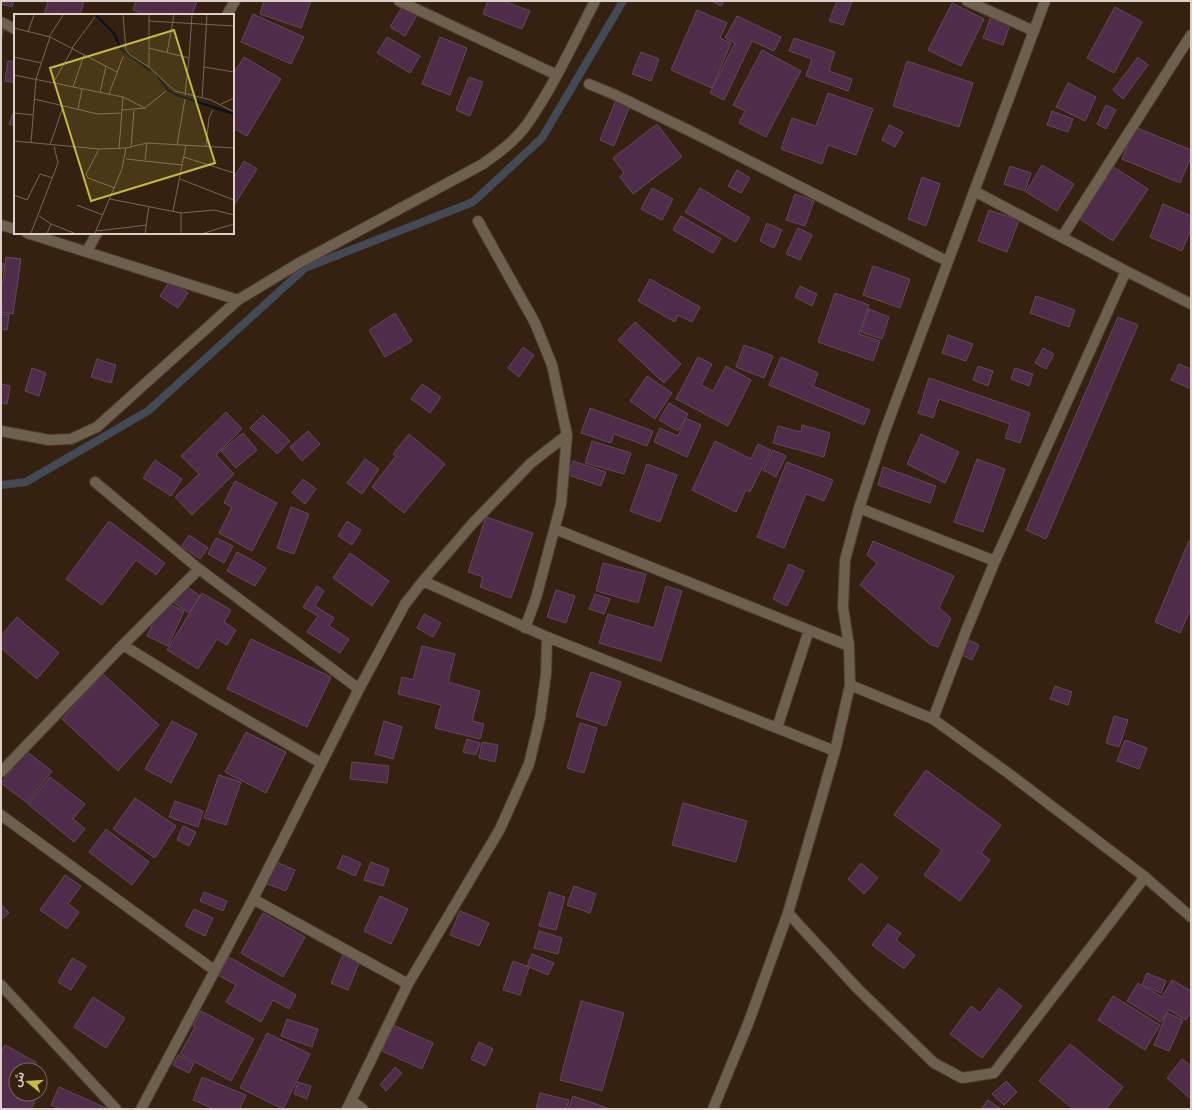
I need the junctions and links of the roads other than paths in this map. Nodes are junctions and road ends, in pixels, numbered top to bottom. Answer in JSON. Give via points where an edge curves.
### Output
{"nodes":[{"id":1,"x":235,"y":1,"type":"edge"},
{"id":2,"x":399,"y":1,"type":"edge"},
{"id":3,"x":595,"y":1,"type":"edge"},
{"id":4,"x":967,"y":1,"type":"edge"},
{"id":5,"x":1045,"y":1,"type":"edge"},
{"id":6,"x":228,"y":14,"type":"edge"},
{"id":7,"x":1,"y":22,"type":"edge"},
{"id":8,"x":14,"y":29,"type":"edge"},
{"id":9,"x":1034,"y":31,"type":"junction"},
{"id":10,"x":1191,"y":35,"type":"edge"},
{"id":11,"x":557,"y":75,"type":"junction"},
{"id":12,"x":589,"y":84,"type":"dead end"},
{"id":13,"x":974,"y":191,"type":"junction"},
{"id":14,"x":478,"y":221,"type":"dead end"},
{"id":15,"x":1,"y":225,"type":"edge"},
{"id":16,"x":14,"y":229,"type":"edge"},
{"id":17,"x":30,"y":234,"type":"edge"},
{"id":18,"x":96,"y":234,"type":"edge"},
{"id":19,"x":1062,"y":237,"type":"junction"},
{"id":20,"x":87,"y":251,"type":"junction"},
{"id":21,"x":947,"y":261,"type":"junction"},
{"id":22,"x":1126,"y":271,"type":"junction"},
{"id":23,"x":238,"y":300,"type":"junction"},
{"id":24,"x":1191,"y":304,"type":"edge"},
{"id":25,"x":1,"y":432,"type":"edge"},
{"id":26,"x":567,"y":435,"type":"junction"},
{"id":27,"x":95,"y":482,"type":"dead end"},
{"id":28,"x":859,"y":508,"type":"junction"},
{"id":29,"x":555,"y":529,"type":"junction"},
{"id":30,"x":995,"y":561,"type":"junction"},
{"id":31,"x":199,"y":569,"type":"junction"},
{"id":32,"x":423,"y":581,"type":"junction"},
{"id":33,"x":525,"y":628,"type":"junction"},
{"id":34,"x":809,"y":630,"type":"junction"},
{"id":35,"x":548,"y":637,"type":"junction"},
{"id":36,"x":123,"y":645,"type":"junction"},
{"id":37,"x":849,"y":646,"type":"junction"},
{"id":38,"x":850,"y":685,"type":"junction"},
{"id":39,"x":359,"y":689,"type":"junction"},
{"id":40,"x":934,"y":719,"type":"junction"},
{"id":41,"x":777,"y":728,"type":"junction"},
{"id":42,"x":835,"y":751,"type":"junction"},
{"id":43,"x":321,"y":763,"type":"junction"},
{"id":44,"x":1,"y":772,"type":"edge"},
{"id":45,"x":1,"y":815,"type":"edge"},
{"id":46,"x":1145,"y":877,"type":"junction"},
{"id":47,"x":253,"y":899,"type":"junction"},
{"id":48,"x":788,"y":914,"type":"junction"},
{"id":49,"x":1191,"y":917,"type":"edge"},
{"id":50,"x":214,"y":970,"type":"junction"},
{"id":51,"x":408,"y":984,"type":"junction"},
{"id":52,"x":1,"y":985,"type":"edge"},
{"id":53,"x":349,"y":1105,"type":"edge"},
{"id":54,"x":116,"y":1109,"type":"edge"},
{"id":55,"x":141,"y":1109,"type":"edge"},
{"id":56,"x":363,"y":1109,"type":"edge"},
{"id":57,"x":713,"y":1109,"type":"edge"}],
"edges":[{"from":1,"to":6,"type":"street"},
{"from":2,"to":11,"type":"street"},
{"from":3,"to":11,"type":"street"},
{"from":4,"to":9,"type":"street"},
{"from":5,"to":9,"type":"street"},
{"from":7,"to":8,"type":"street"},
{"from":9,"to":13,"type":"street"},
{"from":10,"to":19,"type":"street"},
{"from":11,"to":23,"type":"street","via":[[528,124],[505,149],[483,164],[299,263]]},
{"from":12,"to":21,"type":"street","via":[[688,130]]},
{"from":13,"to":19,"type":"street"},
{"from":13,"to":21,"type":"street"},
{"from":14,"to":26,"type":"street","via":[[538,330],[552,365]]},
{"from":15,"to":16,"type":"street"},
{"from":17,"to":20,"type":"street"},
{"from":18,"to":20,"type":"street"},
{"from":19,"to":22,"type":"street"},
{"from":20,"to":23,"type":"street"},
{"from":21,"to":28,"type":"street"},
{"from":22,"to":24,"type":"street"},
{"from":22,"to":30,"type":"street"},
{"from":23,"to":25,"type":"street","via":[[97,427],[71,439],[49,440]]},
{"from":26,"to":29,"type":"street","via":[[561,504]]},
{"from":26,"to":32,"type":"street","via":[[531,463],[473,523]]},
{"from":27,"to":31,"type":"street"},
{"from":28,"to":30,"type":"street"},
{"from":28,"to":37,"type":"street","via":[[845,560],[843,607]]},
{"from":29,"to":33,"type":"street"},
{"from":29,"to":34,"type":"street"},
{"from":30,"to":40,"type":"street"},
{"from":31,"to":36,"type":"street"},
{"from":31,"to":39,"type":"street"},
{"from":32,"to":33,"type":"street"},
{"from":32,"to":39,"type":"street","via":[[405,604]]},
{"from":33,"to":35,"type":"street"},
{"from":34,"to":37,"type":"street"},
{"from":34,"to":41,"type":"street"},
{"from":35,"to":41,"type":"street"},
{"from":35,"to":51,"type":"street","via":[[540,718],[529,764],[500,829]]},
{"from":36,"to":43,"type":"street"},
{"from":36,"to":44,"type":"street"},
{"from":37,"to":38,"type":"street"},
{"from":38,"to":40,"type":"street"},
{"from":38,"to":42,"type":"street"},
{"from":39,"to":43,"type":"street"},
{"from":40,"to":46,"type":"street"},
{"from":41,"to":42,"type":"street"},
{"from":42,"to":48,"type":"street"},
{"from":43,"to":47,"type":"street"},
{"from":45,"to":50,"type":"street"},
{"from":46,"to":48,"type":"street","via":[[994,1073],[962,1078],[934,1063],[858,989]]},
{"from":46,"to":49,"type":"street"},
{"from":47,"to":50,"type":"street"},
{"from":47,"to":51,"type":"street"},
{"from":48,"to":57,"type":"street","via":[[748,1024]]},
{"from":50,"to":55,"type":"street"},
{"from":51,"to":53,"type":"street"},
{"from":52,"to":54,"type":"street"},
{"from":53,"to":56,"type":"street"}]}
